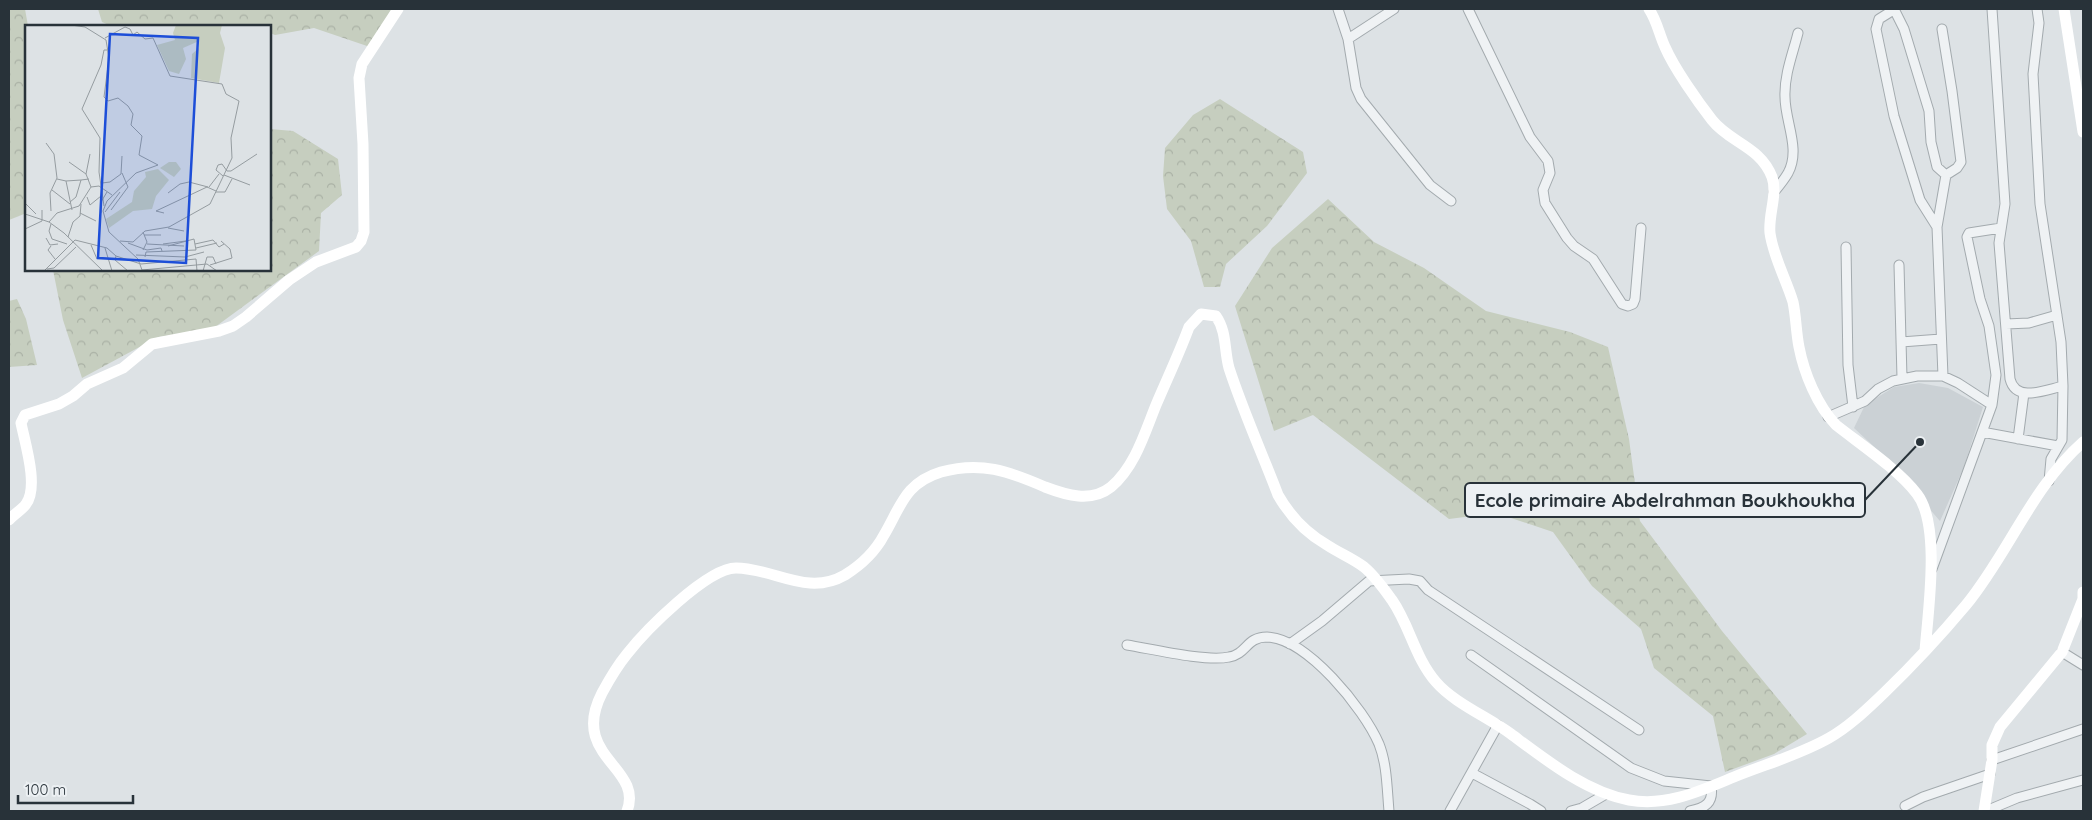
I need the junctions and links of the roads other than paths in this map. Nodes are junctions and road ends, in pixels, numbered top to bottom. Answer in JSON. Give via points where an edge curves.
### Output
{"nodes":[{"id":1,"x":398,"y":9,"type":"edge"},
{"id":2,"x":1338,"y":9,"type":"edge"},
{"id":3,"x":1394,"y":9,"type":"edge"},
{"id":4,"x":1468,"y":9,"type":"edge"},
{"id":5,"x":1648,"y":9,"type":"edge"},
{"id":6,"x":1895,"y":9,"type":"edge"},
{"id":7,"x":1992,"y":9,"type":"edge"},
{"id":8,"x":2037,"y":9,"type":"edge"},
{"id":9,"x":2064,"y":9,"type":"edge"},
{"id":10,"x":1942,"y":29,"type":"dead end"},
{"id":11,"x":1798,"y":33,"type":"dead end"},
{"id":12,"x":1348,"y":39,"type":"junction"},
{"id":13,"x":2083,"y":132,"type":"edge"},
{"id":14,"x":1946,"y":175,"type":"junction"},
{"id":15,"x":1774,"y":192,"type":"junction"},
{"id":16,"x":1451,"y":201,"type":"dead end"},
{"id":17,"x":1937,"y":227,"type":"junction"},
{"id":18,"x":1641,"y":228,"type":"dead end"},
{"id":19,"x":2000,"y":228,"type":"junction"},
{"id":20,"x":1846,"y":248,"type":"dead end"},
{"id":21,"x":1900,"y":265,"type":"dead end"},
{"id":22,"x":2057,"y":315,"type":"junction"},
{"id":23,"x":2006,"y":324,"type":"junction"},
{"id":24,"x":1941,"y":339,"type":"junction"},
{"id":25,"x":1901,"y":342,"type":"junction"},
{"id":26,"x":1996,"y":375,"type":"junction"},
{"id":27,"x":1943,"y":376,"type":"junction"},
{"id":28,"x":1902,"y":378,"type":"junction"},
{"id":29,"x":2010,"y":379,"type":"junction"},
{"id":30,"x":2063,"y":386,"type":"junction"},
{"id":31,"x":2024,"y":393,"type":"junction"},
{"id":32,"x":1992,"y":405,"type":"junction"},
{"id":33,"x":1852,"y":407,"type":"junction"},
{"id":34,"x":1828,"y":416,"type":"junction"},
{"id":35,"x":1982,"y":432,"type":"junction"},
{"id":36,"x":2018,"y":439,"type":"junction"},
{"id":37,"x":2083,"y":442,"type":"edge"},
{"id":38,"x":2058,"y":446,"type":"junction"},
{"id":39,"x":2049,"y":482,"type":"junction"},
{"id":40,"x":9,"y":520,"type":"edge"},
{"id":41,"x":1930,"y":576,"type":"junction"},
{"id":42,"x":1377,"y":579,"type":"junction"},
{"id":43,"x":2083,"y":592,"type":"edge"},
{"id":44,"x":1290,"y":644,"type":"junction"},
{"id":45,"x":1127,"y":645,"type":"dead end"},
{"id":46,"x":1925,"y":650,"type":"junction"},
{"id":47,"x":2062,"y":652,"type":"junction"},
{"id":48,"x":1470,"y":654,"type":"dead end"},
{"id":49,"x":2083,"y":665,"type":"edge"},
{"id":50,"x":1498,"y":725,"type":"junction"},
{"id":51,"x":1639,"y":730,"type":"dead end"},
{"id":52,"x":2083,"y":730,"type":"edge"},
{"id":53,"x":1992,"y":760,"type":"junction"},
{"id":54,"x":1472,"y":773,"type":"junction"},
{"id":55,"x":1990,"y":774,"type":"junction"},
{"id":56,"x":2083,"y":780,"type":"edge"},
{"id":57,"x":1711,"y":786,"type":"junction"},
{"id":58,"x":1606,"y":794,"type":"junction"},
{"id":59,"x":1905,"y":806,"type":"dead end"},
{"id":60,"x":627,"y":811,"type":"edge"},
{"id":61,"x":1389,"y":811,"type":"edge"},
{"id":62,"x":1450,"y":811,"type":"edge"},
{"id":63,"x":1541,"y":811,"type":"edge"},
{"id":64,"x":1571,"y":811,"type":"edge"},
{"id":65,"x":1690,"y":811,"type":"edge"},
{"id":66,"x":1985,"y":811,"type":"edge"}],
"edges":[{"from":1,"to":40,"type":"main road","via":[[362,64],[359,78],[364,232],[356,247],[316,262],[288,280],[233,326],[152,344],[123,368],[87,384],[59,404],[25,415],[21,423],[31,492],[27,504]]},
{"from":2,"to":12,"type":"street"},
{"from":3,"to":12,"type":"street"},
{"from":4,"to":18,"type":"street","via":[[1530,137],[1548,161],[1550,173],[1543,190],[1545,203],[1567,238],[1593,259],[1622,304],[1628,306],[1635,299]]},
{"from":5,"to":15,"type":"main road","via":[[1654,16],[1665,48],[1713,122],[1764,162],[1772,178]]},
{"from":6,"to":14,"type":"street","via":[[1929,111],[1937,167]]},
{"from":6,"to":17,"type":"street","via":[[1879,20],[1876,30],[1897,126],[1920,200]]},
{"from":7,"to":19,"type":"street","via":[[2005,204]]},
{"from":8,"to":22,"type":"street","via":[[2039,23],[2033,74],[2040,195]]},
{"from":9,"to":13,"type":"main road"},
{"from":10,"to":14,"type":"street","via":[[1961,162]]},
{"from":11,"to":15,"type":"street","via":[[1785,82],[1793,160]]},
{"from":12,"to":16,"type":"street","via":[[1356,88],[1361,99],[1430,185]]},
{"from":14,"to":17,"type":"street"},
{"from":15,"to":34,"type":"main road","via":[[1769,218],[1770,235],[1793,304],[1799,348]]},
{"from":17,"to":24,"type":"street"},
{"from":19,"to":23,"type":"street"},
{"from":19,"to":26,"type":"street","via":[[1974,231],[1967,237],[1989,326]]},
{"from":20,"to":33,"type":"street"},
{"from":21,"to":25,"type":"street"},
{"from":22,"to":23,"type":"street","via":[[2029,323]]},
{"from":22,"to":30,"type":"street"},
{"from":23,"to":29,"type":"street"},
{"from":24,"to":25,"type":"street"},
{"from":24,"to":27,"type":"street"},
{"from":25,"to":28,"type":"street"},
{"from":26,"to":29,"type":"street"},
{"from":26,"to":32,"type":"street"},
{"from":27,"to":28,"type":"street"},
{"from":27,"to":32,"type":"street"},
{"from":28,"to":33,"type":"street","via":[[1878,389]]},
{"from":29,"to":31,"type":"street","via":[[2016,391]]},
{"from":30,"to":31,"type":"street"},
{"from":30,"to":38,"type":"street","via":[[2062,440]]},
{"from":31,"to":36,"type":"street"},
{"from":32,"to":35,"type":"street"},
{"from":33,"to":34,"type":"street"},
{"from":34,"to":41,"type":"main road","via":[[1905,480],[1925,506],[1931,530]]},
{"from":35,"to":36,"type":"street"},
{"from":35,"to":41,"type":"street"},
{"from":36,"to":38,"type":"street"},
{"from":37,"to":39,"type":"main road"},
{"from":38,"to":39,"type":"street","via":[[2051,459]]},
{"from":39,"to":46,"type":"main road","via":[[1980,586]]},
{"from":41,"to":46,"type":"main road"},
{"from":42,"to":44,"type":"street","via":[[1365,583]]},
{"from":42,"to":50,"type":"main road","via":[[1394,602],[1435,681],[1445,692]]},
{"from":42,"to":51,"type":"street","via":[[1420,581],[1428,590]]},
{"from":42,"to":60,"type":"main road","via":[[1296,522],[1287,510],[1278,495],[1229,366],[1221,324],[1216,316],[1201,314],[1189,327],[1135,456],[1111,487],[1077,497],[984,467],[938,473],[914,485],[904,495],[873,551],[840,578],[816,584],[802,583],[756,570],[733,568],[699,585],[660,618],[628,653],[604,690],[594,714],[595,737],[608,762],[625,780],[630,804]]},
{"from":43,"to":47,"type":"main road"},
{"from":44,"to":45,"type":"street","via":[[1276,638],[1252,640],[1237,655],[1226,658]]},
{"from":44,"to":61,"type":"street","via":[[1327,672],[1357,706],[1379,744]]},
{"from":46,"to":57,"type":"main road","via":[[1842,730],[1811,747]]},
{"from":47,"to":49,"type":"street"},
{"from":47,"to":53,"type":"main road","via":[[2000,726],[1992,745]]},
{"from":48,"to":57,"type":"street","via":[[1630,768],[1664,781]]},
{"from":50,"to":54,"type":"street"},
{"from":50,"to":58,"type":"main road","via":[[1556,767]]},
{"from":52,"to":53,"type":"street"},
{"from":53,"to":55,"type":"main road"},
{"from":54,"to":62,"type":"street"},
{"from":54,"to":63,"type":"street"},
{"from":55,"to":59,"type":"street"},
{"from":55,"to":66,"type":"main road"},
{"from":56,"to":66,"type":"street","via":[[2016,798]]},
{"from":57,"to":58,"type":"main road","via":[[1657,802]]},
{"from":57,"to":65,"type":"street","via":[[1713,796],[1709,803],[1699,810]]},
{"from":58,"to":64,"type":"street"}]}
